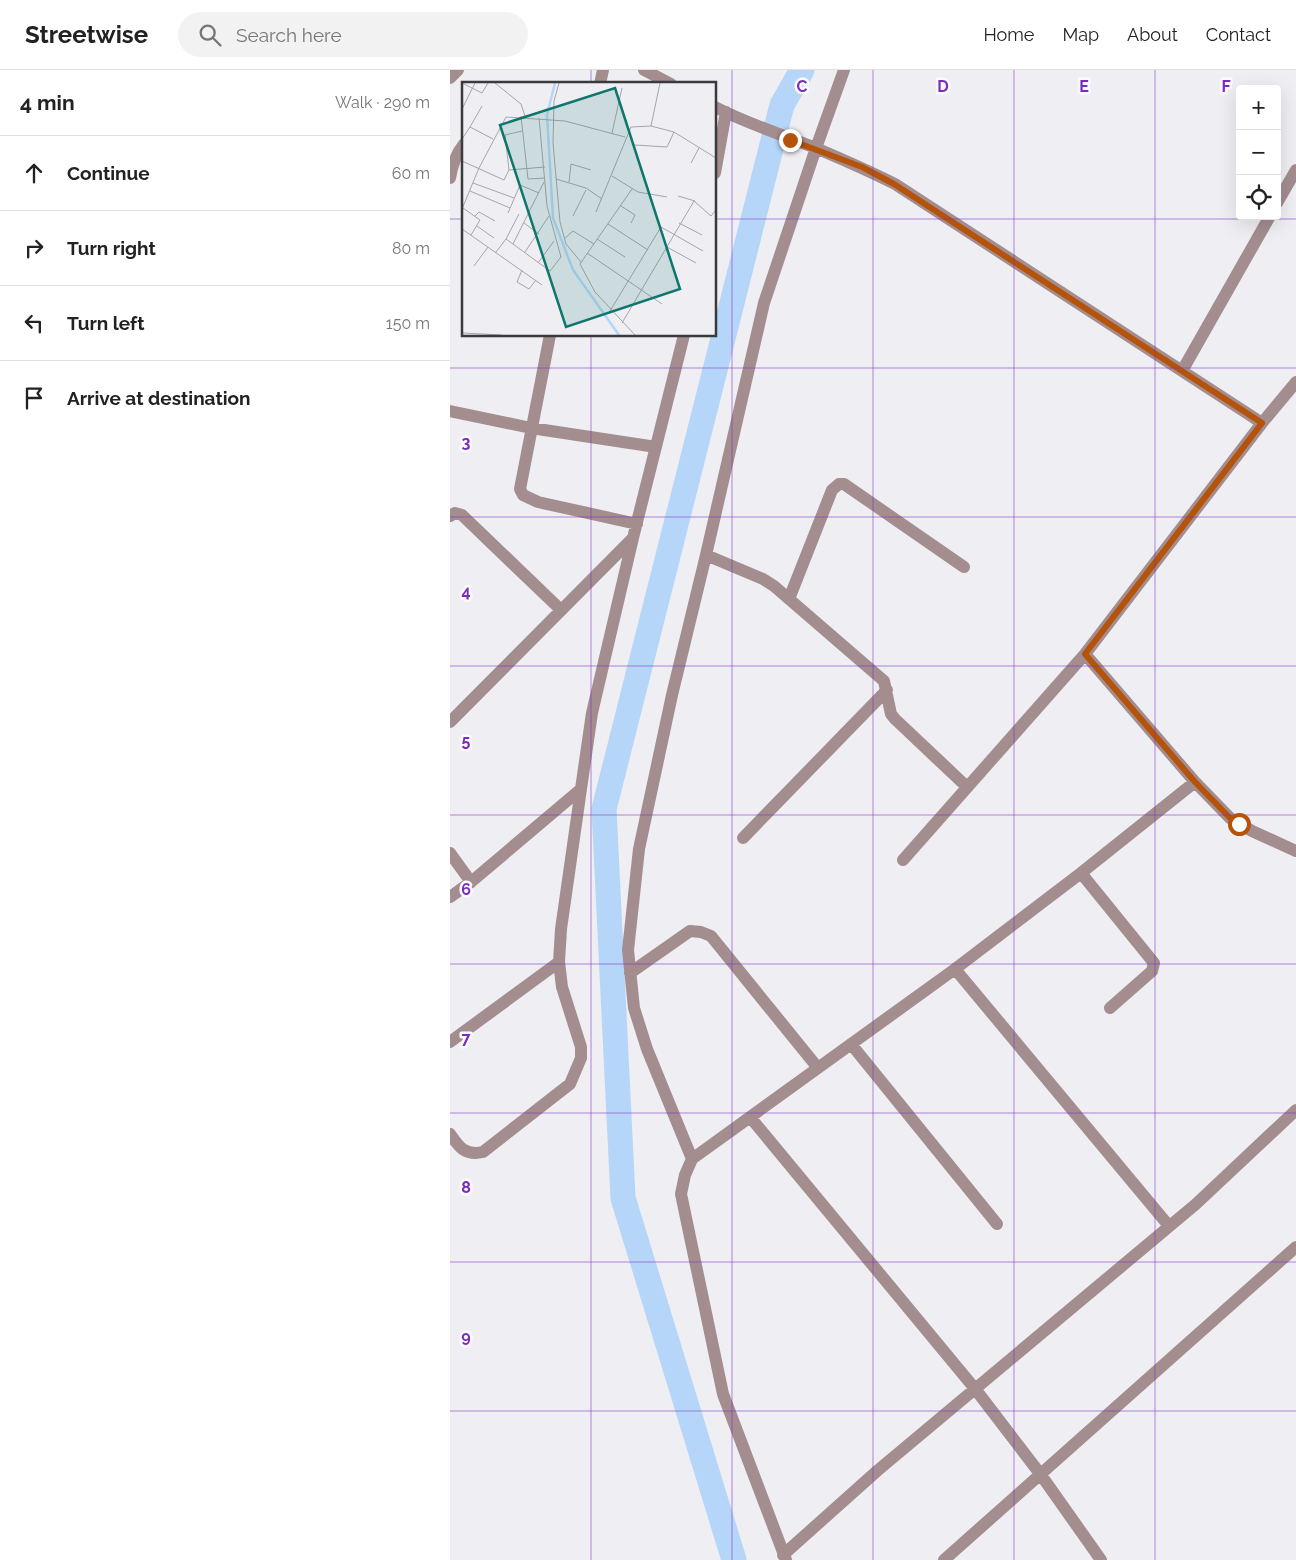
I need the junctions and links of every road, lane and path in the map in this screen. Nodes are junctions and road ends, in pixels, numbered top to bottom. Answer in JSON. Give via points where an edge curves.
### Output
{"nodes":[{"id":1,"x":458,"y":70,"type":"edge"},
{"id":2,"x":644,"y":70,"type":"edge"},
{"id":3,"x":844,"y":70,"type":"edge"},
{"id":4,"x":450,"y":78,"type":"edge"},
{"id":5,"x":667,"y":82,"type":"edge"},
{"id":6,"x":720,"y":110,"type":"edge"},
{"id":7,"x":462,"y":148,"type":"edge"},
{"id":8,"x":816,"y":148,"type":"junction"},
{"id":9,"x":716,"y":160,"type":"edge"},
{"id":10,"x":1296,"y":170,"type":"edge"},
{"id":11,"x":450,"y":178,"type":"edge"},
{"id":12,"x":1281,"y":196,"type":"edge"},
{"id":13,"x":1268,"y":220,"type":"edge"},
{"id":14,"x":550,"y":336,"type":"edge"},
{"id":15,"x":684,"y":336,"type":"edge"},
{"id":16,"x":1182,"y":371,"type":"junction"},
{"id":17,"x":1296,"y":382,"type":"edge"},
{"id":18,"x":450,"y":411,"type":"edge"},
{"id":19,"x":1262,"y":423,"type":"junction"},
{"id":20,"x":531,"y":428,"type":"junction"},
{"id":21,"x":656,"y":447,"type":"junction"},
{"id":22,"x":450,"y":516,"type":"edge"},
{"id":23,"x":637,"y":524,"type":"junction"},
{"id":24,"x":633,"y":538,"type":"junction"},
{"id":25,"x":706,"y":554,"type":"junction"},
{"id":26,"x":964,"y":567,"type":"dead end"},
{"id":27,"x":789,"y":599,"type":"junction"},
{"id":28,"x":561,"y":610,"type":"junction"},
{"id":29,"x":1085,"y":654,"type":"junction"},
{"id":30,"x":887,"y":690,"type":"junction"},
{"id":31,"x":450,"y":722,"type":"edge"},
{"id":32,"x":1195,"y":782,"type":"junction"},
{"id":33,"x":967,"y":787,"type":"junction"},
{"id":34,"x":580,"y":789,"type":"junction"},
{"id":35,"x":743,"y":838,"type":"dead end"},
{"id":36,"x":1296,"y":851,"type":"edge"},
{"id":37,"x":450,"y":853,"type":"edge"},
{"id":38,"x":903,"y":860,"type":"dead end"},
{"id":39,"x":1081,"y":873,"type":"junction"},
{"id":40,"x":471,"y":882,"type":"junction"},
{"id":41,"x":450,"y":897,"type":"edge"},
{"id":42,"x":559,"y":962,"type":"junction"},
{"id":43,"x":955,"y":969,"type":"junction"},
{"id":44,"x":630,"y":973,"type":"junction"},
{"id":45,"x":1110,"y":1008,"type":"dead end"},
{"id":46,"x":450,"y":1042,"type":"edge"},
{"id":47,"x":851,"y":1044,"type":"junction"},
{"id":48,"x":818,"y":1068,"type":"junction"},
{"id":49,"x":1296,"y":1110,"type":"edge"},
{"id":50,"x":750,"y":1117,"type":"junction"},
{"id":51,"x":450,"y":1134,"type":"edge"},
{"id":52,"x":692,"y":1159,"type":"junction"},
{"id":53,"x":997,"y":1224,"type":"dead end"},
{"id":54,"x":1169,"y":1226,"type":"junction"},
{"id":55,"x":1296,"y":1247,"type":"edge"},
{"id":56,"x":976,"y":1390,"type":"junction"},
{"id":57,"x":1041,"y":1475,"type":"junction"},
{"id":58,"x":785,"y":1558,"type":"edge"},
{"id":59,"x":944,"y":1560,"type":"edge"},
{"id":60,"x":1101,"y":1560,"type":"edge"}],
"edges":[{"from":1,"to":4,"type":"street"},
{"from":2,"to":5,"type":"street"},
{"from":3,"to":8,"type":"street"},
{"from":6,"to":8,"type":"street"},
{"from":6,"to":9,"type":"street"},
{"from":7,"to":11,"type":"street"},
{"from":8,"to":16,"type":"street","via":[[894,184]]},
{"from":8,"to":25,"type":"street","via":[[764,303]]},
{"from":10,"to":12,"type":"street"},
{"from":13,"to":16,"type":"street"},
{"from":14,"to":20,"type":"street"},
{"from":15,"to":21,"type":"street"},
{"from":16,"to":19,"type":"street"},
{"from":17,"to":19,"type":"street"},
{"from":18,"to":20,"type":"street"},
{"from":19,"to":29,"type":"street"},
{"from":20,"to":21,"type":"street"},
{"from":20,"to":23,"type":"street","via":[[520,489],[523,495],[538,502]]},
{"from":21,"to":23,"type":"street"},
{"from":22,"to":28,"type":"street","via":[[454,513],[462,515]]},
{"from":23,"to":24,"type":"street"},
{"from":24,"to":28,"type":"street"},
{"from":24,"to":34,"type":"street","via":[[592,713]]},
{"from":25,"to":27,"type":"street","via":[[763,579]]},
{"from":25,"to":44,"type":"street","via":[[639,849],[628,950]]},
{"from":26,"to":27,"type":"street","via":[[844,484],[839,484],[832,490]]},
{"from":27,"to":30,"type":"street","via":[[884,681]]},
{"from":28,"to":31,"type":"street"},
{"from":29,"to":32,"type":"street"},
{"from":29,"to":33,"type":"street"},
{"from":30,"to":33,"type":"street","via":[[896,719]]},
{"from":30,"to":35,"type":"street"},
{"from":32,"to":36,"type":"street","via":[[1235,821]]},
{"from":32,"to":39,"type":"street"},
{"from":33,"to":38,"type":"street"},
{"from":34,"to":40,"type":"street"},
{"from":34,"to":42,"type":"street"},
{"from":37,"to":40,"type":"street"},
{"from":39,"to":43,"type":"street"},
{"from":39,"to":45,"type":"street","via":[[1154,963],[1152,970]]},
{"from":40,"to":41,"type":"street"},
{"from":42,"to":46,"type":"street"},
{"from":42,"to":51,"type":"street","via":[[562,986],[581,1047],[579,1064],[570,1084],[483,1152],[467,1152]]},
{"from":43,"to":47,"type":"street"},
{"from":43,"to":54,"type":"street"},
{"from":44,"to":48,"type":"street","via":[[690,931],[711,936]]},
{"from":44,"to":52,"type":"street","via":[[634,1008],[647,1049]]},
{"from":47,"to":48,"type":"street"},
{"from":47,"to":53,"type":"street"},
{"from":48,"to":50,"type":"street"},
{"from":49,"to":54,"type":"street"},
{"from":50,"to":52,"type":"street"},
{"from":50,"to":56,"type":"street"},
{"from":52,"to":58,"type":"street","via":[[682,1194],[723,1394]]},
{"from":54,"to":56,"type":"street"},
{"from":55,"to":57,"type":"street"},
{"from":56,"to":57,"type":"street"},
{"from":56,"to":58,"type":"street","via":[[877,1472]]},
{"from":57,"to":59,"type":"street"},
{"from":57,"to":60,"type":"street"}]}
